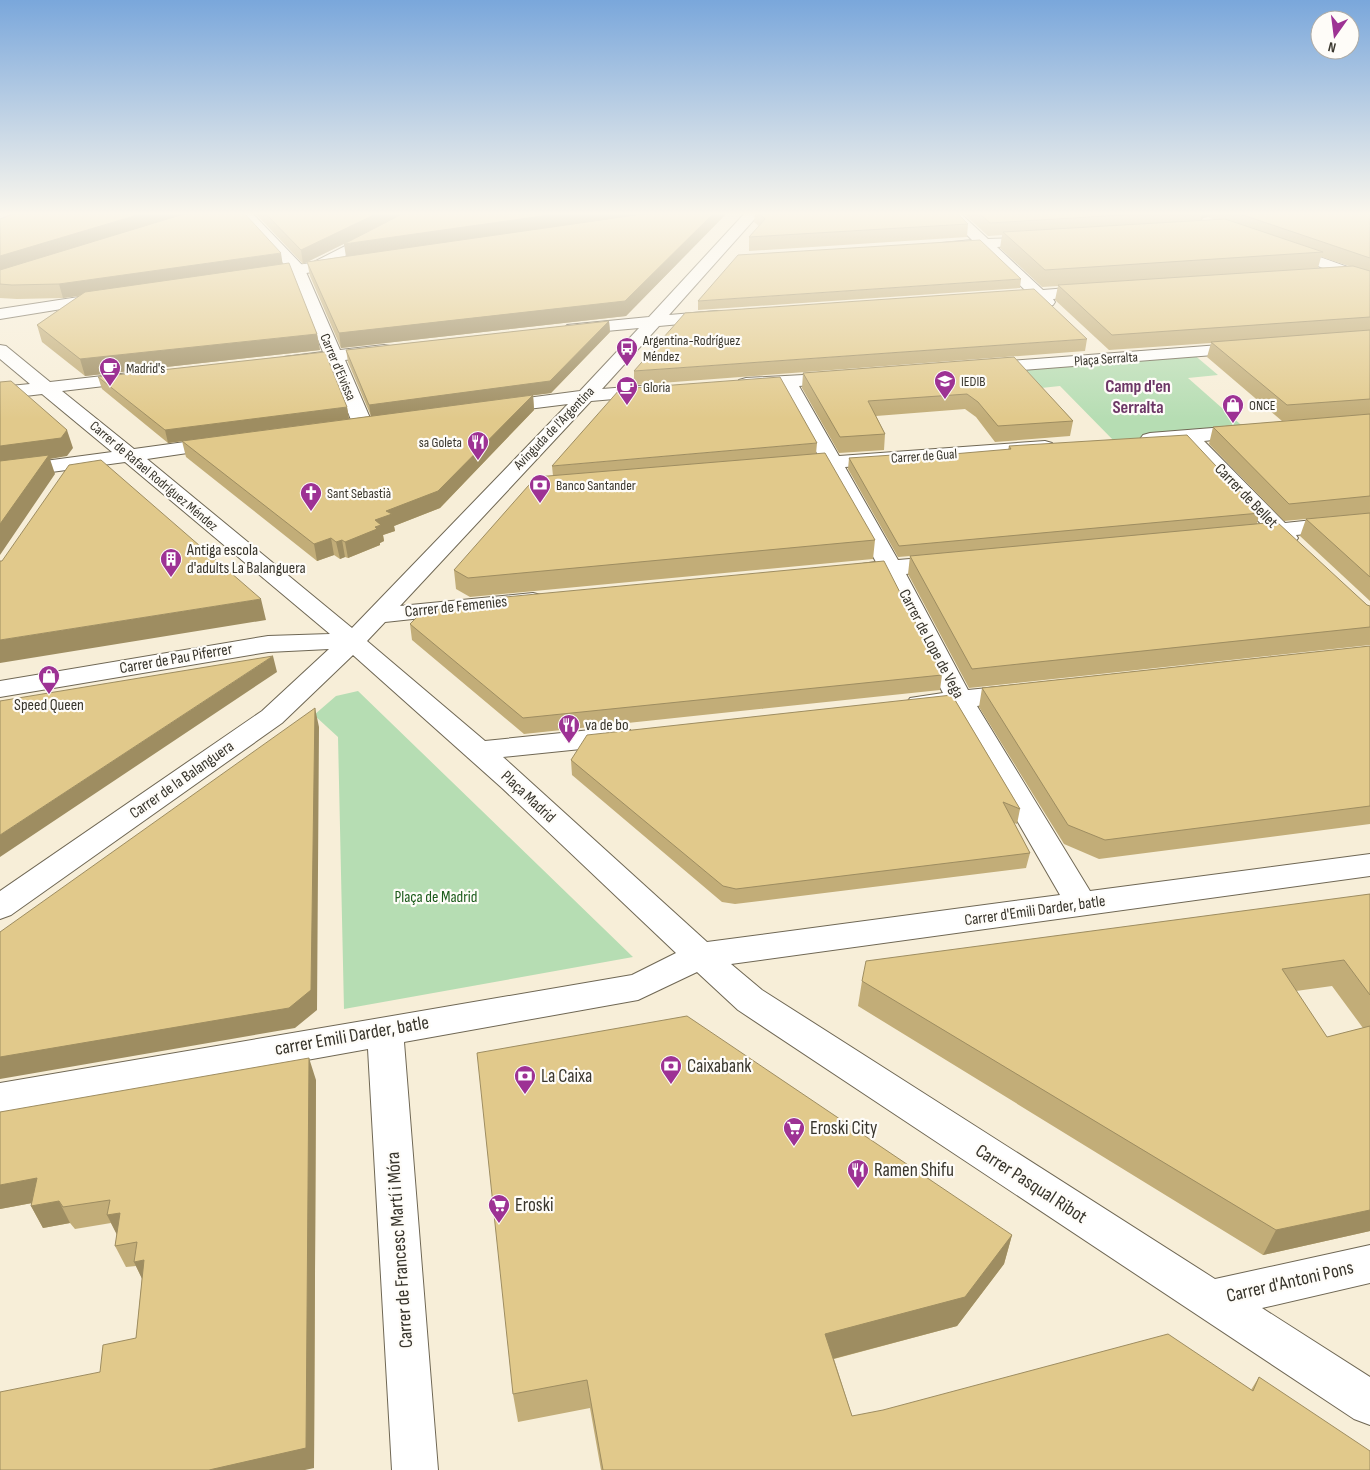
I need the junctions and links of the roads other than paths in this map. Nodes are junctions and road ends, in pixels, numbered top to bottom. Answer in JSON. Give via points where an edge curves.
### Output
{"nodes":[{"id":1,"x":308,"y":282,"type":"edge"},
{"id":2,"x":690,"y":282,"type":"edge"},
{"id":3,"x":1026,"y":282,"type":"edge"},
{"id":4,"x":1109,"y":290,"type":"edge"},
{"id":5,"x":1040,"y":294,"type":"junction"},
{"id":6,"x":117,"y":296,"type":"edge"},
{"id":7,"x":990,"y":298,"type":"edge"},
{"id":8,"x":0,"y":314,"type":"edge"},
{"id":9,"x":734,"y":314,"type":"edge"},
{"id":10,"x":1059,"y":314,"type":"edge"},
{"id":11,"x":655,"y":320,"type":"junction"},
{"id":12,"x":558,"y":331,"type":"edge"},
{"id":13,"x":1092,"y":346,"type":"dead end"},
{"id":14,"x":1261,"y":347,"type":"edge"},
{"id":15,"x":402,"y":348,"type":"edge"},
{"id":16,"x":0,"y":350,"type":"edge"},
{"id":17,"x":334,"y":356,"type":"junction"},
{"id":18,"x":1105,"y":359,"type":"junction"},
{"id":19,"x":274,"y":362,"type":"edge"},
{"id":20,"x":962,"y":369,"type":"edge"},
{"id":21,"x":155,"y":376,"type":"edge"},
{"id":22,"x":855,"y":376,"type":"edge"},
{"id":23,"x":787,"y":381,"type":"junction"},
{"id":24,"x":730,"y":386,"type":"edge"},
{"id":25,"x":46,"y":388,"type":"junction"},
{"id":26,"x":672,"y":390,"type":"edge"},
{"id":27,"x":0,"y":393,"type":"edge"},
{"id":28,"x":586,"y":396,"type":"junction"},
{"id":29,"x":479,"y":410,"type":"edge"},
{"id":30,"x":363,"y":425,"type":"edge"},
{"id":31,"x":1272,"y":429,"type":"edge"},
{"id":32,"x":1188,"y":436,"type":"junction"},
{"id":33,"x":1133,"y":440,"type":"edge"},
{"id":34,"x":237,"y":441,"type":"edge"},
{"id":35,"x":1068,"y":445,"type":"edge"},
{"id":36,"x":130,"y":455,"type":"junction"},
{"id":37,"x":78,"y":462,"type":"junction"},
{"id":38,"x":830,"y":462,"type":"junction"},
{"id":39,"x":771,"y":467,"type":"edge"},
{"id":40,"x":0,"y":473,"type":"edge"},
{"id":41,"x":62,"y":486,"type":"edge"},
{"id":42,"x":523,"y":488,"type":"edge"},
{"id":43,"x":494,"y":491,"type":"junction"},
{"id":44,"x":1370,"y":521,"type":"edge"},
{"id":45,"x":1278,"y":530,"type":"junction"},
{"id":46,"x":1229,"y":534,"type":"edge"},
{"id":47,"x":1300,"y":550,"type":"edge"},
{"id":48,"x":970,"y":560,"type":"edge"},
{"id":49,"x":891,"y":568,"type":"junction"},
{"id":50,"x":831,"y":574,"type":"edge"},
{"id":51,"x":552,"y":598,"type":"edge"},
{"id":52,"x":378,"y":615,"type":"junction"},
{"id":53,"x":353,"y":641,"type":"junction"},
{"id":54,"x":0,"y":689,"type":"edge"},
{"id":55,"x":1038,"y":691,"type":"edge"},
{"id":56,"x":960,"y":700,"type":"junction"},
{"id":57,"x":892,"y":707,"type":"edge"},
{"id":58,"x":646,"y":733,"type":"edge"},
{"id":59,"x":479,"y":751,"type":"junction"},
{"id":60,"x":1370,"y":865,"type":"edge"},
{"id":61,"x":1081,"y":904,"type":"junction"},
{"id":62,"x":0,"y":907,"type":"edge"},
{"id":63,"x":699,"y":956,"type":"junction"},
{"id":64,"x":386,"y":1030,"type":"junction"},
{"id":65,"x":0,"y":1099,"type":"edge"},
{"id":66,"x":1370,"y":1264,"type":"edge"},
{"id":67,"x":1210,"y":1300,"type":"junction"},
{"id":68,"x":1370,"y":1403,"type":"edge"},
{"id":69,"x":415,"y":1470,"type":"edge"}],
"edges":[{"from":1,"to":17,"type":"street","name":"Carrer d'Eivissa"},
{"from":2,"to":11,"type":"street","name":"Avinguda de l'Argentina"},
{"from":3,"to":5,"type":"street"},
{"from":4,"to":5,"type":"street"},
{"from":5,"to":7,"type":"street"},
{"from":5,"to":10,"type":"street"},
{"from":6,"to":8,"type":"street"},
{"from":9,"to":11,"type":"street"},
{"from":11,"to":12,"type":"street"},
{"from":11,"to":28,"type":"street","name":"Avinguda de l'Argentina"},
{"from":13,"to":18,"type":"street"},
{"from":14,"to":18,"type":"street","name":"Plaça Serralta"},
{"from":15,"to":17,"type":"street"},
{"from":16,"to":25,"type":"street","name":"Carrer de Rafael Rodríguez Méndez"},
{"from":17,"to":19,"type":"street"},
{"from":17,"to":30,"type":"street","name":"Carrer d'Eivissa"},
{"from":18,"to":20,"type":"street","name":"Plaça Serralta"},
{"from":21,"to":25,"type":"street"},
{"from":22,"to":23,"type":"street"},
{"from":23,"to":24,"type":"street"},
{"from":23,"to":38,"type":"street","name":"Carrer de Lope de Vega"},
{"from":25,"to":27,"type":"street"},
{"from":25,"to":36,"type":"street","name":"Carrer de Rafael Rodríguez Méndez"},
{"from":26,"to":28,"type":"street"},
{"from":28,"to":29,"type":"street"},
{"from":28,"to":43,"type":"street","name":"Avinguda de l'Argentina"},
{"from":31,"to":32,"type":"street"},
{"from":32,"to":33,"type":"street"},
{"from":32,"to":45,"type":"street","name":"Carrer de Bellet"},
{"from":34,"to":36,"type":"street"},
{"from":35,"to":38,"type":"street","name":"Carrer de Gual"},
{"from":36,"to":37,"type":"street"},
{"from":36,"to":53,"type":"street","name":"Carrer de Rafael Rodríguez Méndez"},
{"from":37,"to":40,"type":"street"},
{"from":37,"to":41,"type":"street"},
{"from":38,"to":39,"type":"street","name":"Carrer de Gual"},
{"from":38,"to":49,"type":"street","name":"Carrer de Lope de Vega"},
{"from":42,"to":43,"type":"street"},
{"from":43,"to":52,"type":"street","name":"Avinguda de l'Argentina"},
{"from":44,"to":45,"type":"street"},
{"from":45,"to":46,"type":"street"},
{"from":45,"to":47,"type":"street","name":"Carrer de Bellet"},
{"from":48,"to":49,"type":"street"},
{"from":49,"to":50,"type":"street"},
{"from":49,"to":56,"type":"street","name":"Carrer de Lope de Vega"},
{"from":51,"to":52,"type":"street","name":"Carrer de Femenies"},
{"from":52,"to":53,"type":"street","name":"Avinguda de l'Argentina"},
{"from":53,"to":54,"type":"street","name":"Carrer de Pau Piferrer","via":[[268,644]]},
{"from":53,"to":59,"type":"street","name":"Plaça Madrid"},
{"from":53,"to":62,"type":"street","name":"Carrer de la Balanguera","via":[[272,718]]},
{"from":55,"to":56,"type":"street"},
{"from":56,"to":57,"type":"street"},
{"from":56,"to":61,"type":"street","name":"Carrer de Lope de Vega"},
{"from":58,"to":59,"type":"street"},
{"from":59,"to":63,"type":"street","name":"Plaça Madrid"},
{"from":60,"to":61,"type":"street","name":"Carrer d'Emili Darder, batle"},
{"from":61,"to":63,"type":"street","name":"Carrer d'Emili Darder, batle"},
{"from":63,"to":64,"type":"street","name":"carrer Emili Darder, batle","via":[[638,986]]},
{"from":63,"to":67,"type":"street","name":"Carrer Pasqual Ribot","via":[[750,1000]]},
{"from":64,"to":65,"type":"street","name":"carrer Emili Darder, batle"},
{"from":64,"to":69,"type":"street","name":"Carrer de Francesc Martí i Móra"},
{"from":66,"to":67,"type":"street","name":"Carrer d'Antoni Pons"},
{"from":67,"to":68,"type":"street","name":"Carrer Pasqual Ribot"}]}
